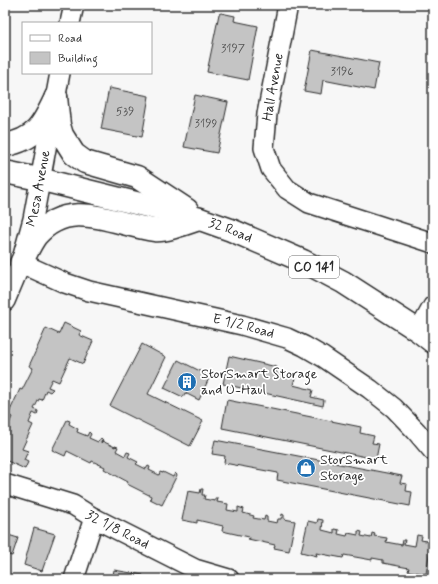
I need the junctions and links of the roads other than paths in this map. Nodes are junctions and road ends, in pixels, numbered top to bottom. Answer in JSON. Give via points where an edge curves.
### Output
{"nodes":[{"id":1,"x":74,"y":5,"type":"edge"},
{"id":2,"x":288,"y":5,"type":"edge"},
{"id":3,"x":70,"y":22,"type":"edge"},
{"id":4,"x":60,"y":74,"type":"edge"},
{"id":5,"x":56,"y":96,"type":"junction"},
{"id":6,"x":5,"y":145,"type":"edge"},
{"id":7,"x":5,"y":172,"type":"edge"},
{"id":8,"x":39,"y":179,"type":"junction"},
{"id":9,"x":200,"y":219,"type":"junction"},
{"id":10,"x":433,"y":243,"type":"edge"},
{"id":11,"x":21,"y":263,"type":"junction"},
{"id":12,"x":5,"y":301,"type":"edge"},
{"id":13,"x":433,"y":306,"type":"edge"},
{"id":14,"x":426,"y":336,"type":"edge"},
{"id":15,"x":433,"y":451,"type":"edge"},
{"id":16,"x":5,"y":484,"type":"edge"},
{"id":17,"x":94,"y":518,"type":"junction"},
{"id":18,"x":74,"y":579,"type":"edge"},
{"id":19,"x":229,"y":579,"type":"edge"}],
"edges":[{"from":1,"to":3,"type":"street"},
{"from":2,"to":10,"type":"street","name":"Hall Avenue","via":[[267,114],[264,148],[271,169],[287,189],[309,203]]},
{"from":4,"to":5,"type":"street","name":"Mesa Avenue"},
{"from":5,"to":6,"type":"main road","via":[[44,120],[30,137]]},
{"from":5,"to":8,"type":"street","name":"Mesa Avenue"},
{"from":5,"to":9,"type":"main road","via":[[62,135],[74,154],[85,162],[138,177]]},
{"from":7,"to":8,"type":"main road","name":"32 Road","number":"CO 141"},
{"from":8,"to":9,"type":"main road","name":"32 Road","number":"CO 141"},
{"from":8,"to":11,"type":"street","name":"Mesa Avenue"},
{"from":9,"to":11,"type":"main road","via":[[156,231],[94,216],[73,215],[59,218],[36,236]]},
{"from":9,"to":14,"type":"main road","name":"32 Road","number":"CO 141","via":[[231,230],[344,282]]},
{"from":11,"to":12,"type":"street","name":"Mesa Avenue"},
{"from":11,"to":15,"type":"street","name":"E 1/2 Road","via":[[88,291],[248,326],[287,338],[358,381],[394,408]]},
{"from":13,"to":14,"type":"street"},
{"from":16,"to":17,"type":"street","name":"32 1/8 Road","via":[[73,505]]},
{"from":17,"to":18,"type":"street"},
{"from":17,"to":19,"type":"street","name":"32 1/8 Road","via":[[195,569]]}]}
